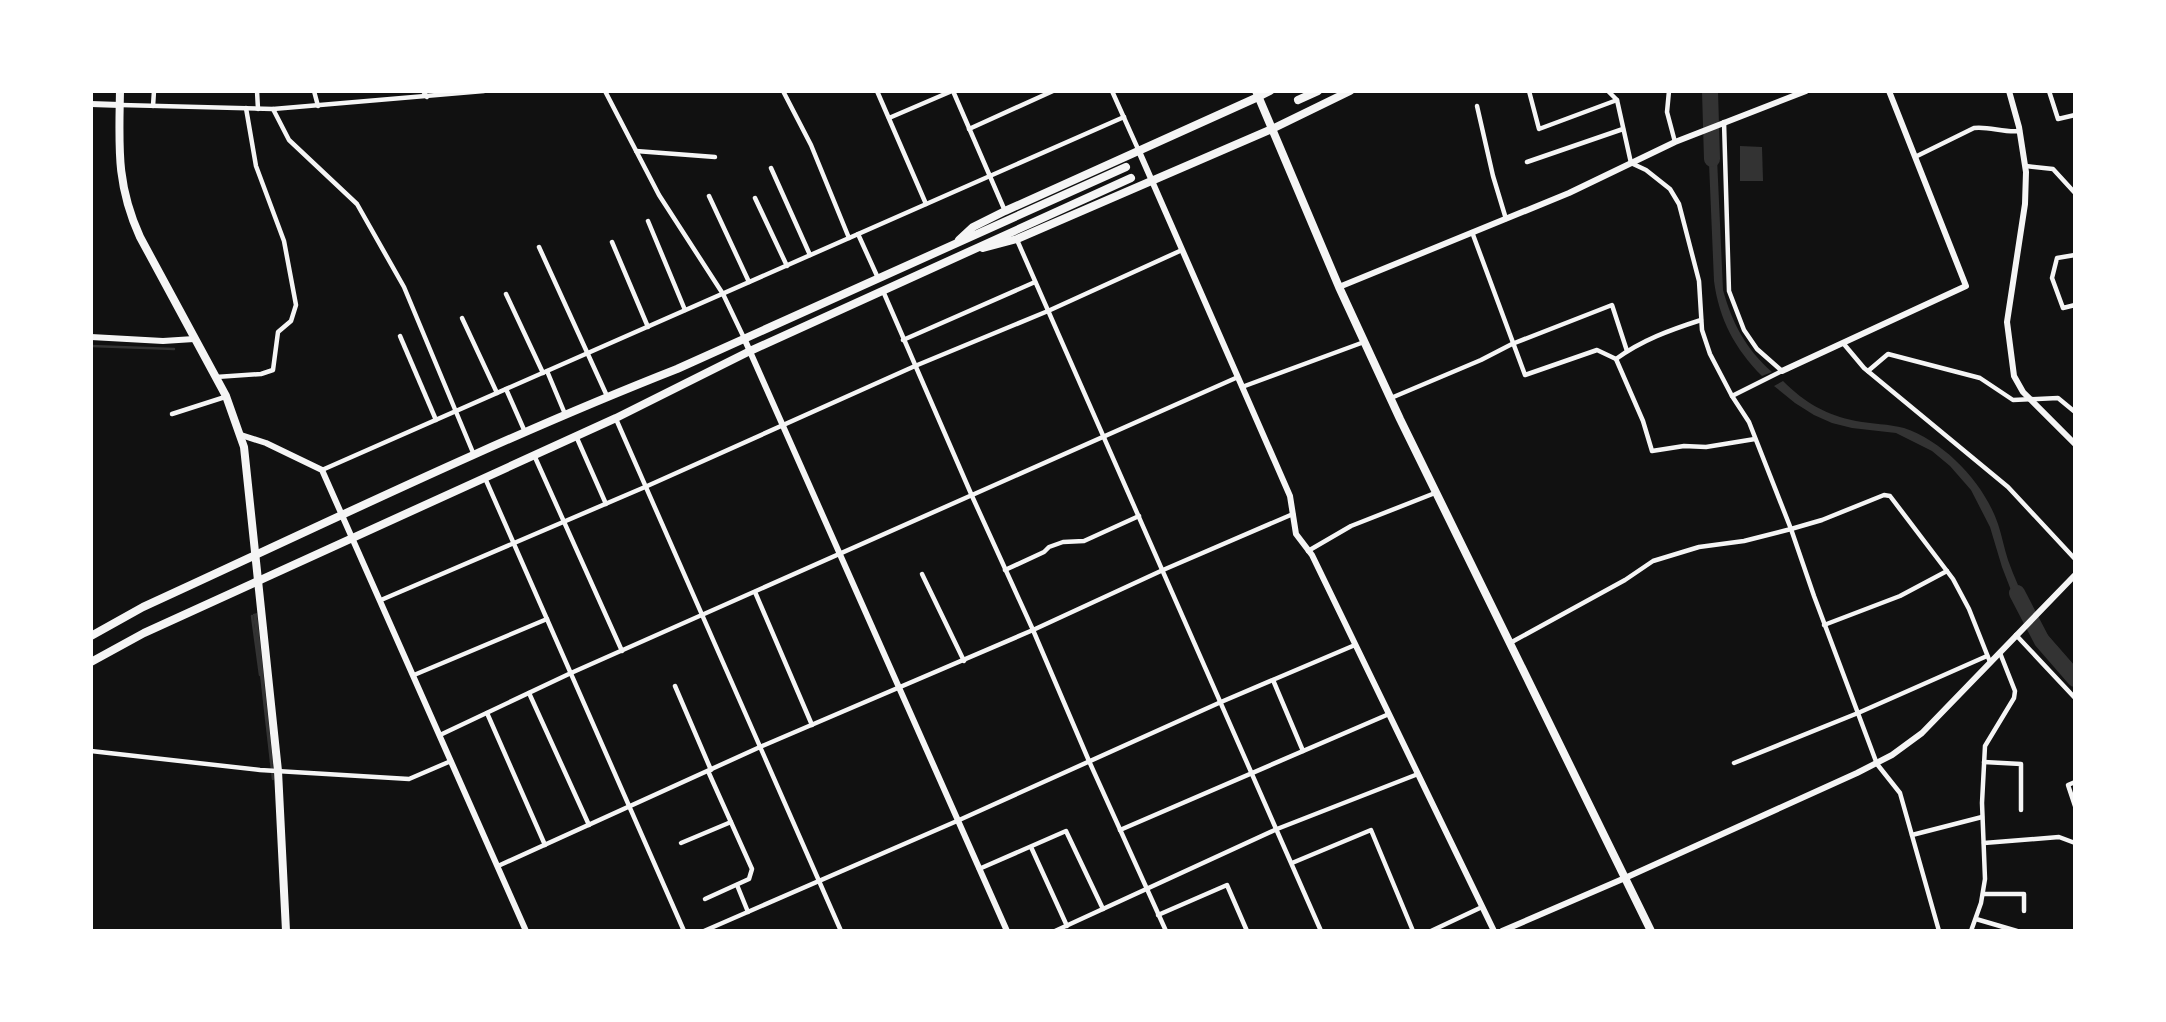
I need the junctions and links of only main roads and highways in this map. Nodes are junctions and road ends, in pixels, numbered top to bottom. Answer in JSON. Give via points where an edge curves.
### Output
{"nodes":[{"id":1,"x":120,"y":91,"type":"edge"},
{"id":2,"x":1270,"y":91,"type":"edge"},
{"id":3,"x":1318,"y":91,"type":"edge"},
{"id":4,"x":1350,"y":91,"type":"edge"},
{"id":5,"x":1257,"y":94,"type":"edge"},
{"id":6,"x":1298,"y":100,"type":"dead end"},
{"id":7,"x":1272,"y":129,"type":"junction"},
{"id":8,"x":1126,"y":167,"type":"dead end"},
{"id":9,"x":1130,"y":178,"type":"dead end"},
{"id":10,"x":951,"y":246,"type":"junction"},
{"id":11,"x":974,"y":248,"type":"junction"},
{"id":12,"x":256,"y":555,"type":"junction"},
{"id":13,"x":259,"y":580,"type":"junction"},
{"id":14,"x":91,"y":636,"type":"edge"},
{"id":15,"x":91,"y":662,"type":"edge"},
{"id":16,"x":286,"y":931,"type":"edge"},
{"id":17,"x":1651,"y":931,"type":"edge"}],
"edges":[{"from":1,"to":12,"type":"main road","via":[[120,168],[129,211],[226,396],[241,435]]},
{"from":2,"to":5,"type":"main road"},
{"from":3,"to":6,"type":"main road"},
{"from":4,"to":7,"type":"main road"},
{"from":5,"to":7,"type":"main road"},
{"from":5,"to":10,"type":"main road","via":[[1005,211]]},
{"from":7,"to":11,"type":"main road","via":[[1017,239]]},
{"from":7,"to":17,"type":"main road","via":[[1435,493]]},
{"from":8,"to":10,"type":"main road"},
{"from":9,"to":11,"type":"main road"},
{"from":10,"to":12,"type":"main road"},
{"from":11,"to":13,"type":"main road"},
{"from":12,"to":13,"type":"main road"},
{"from":12,"to":14,"type":"main road"},
{"from":13,"to":15,"type":"main road"},
{"from":13,"to":16,"type":"main road","via":[[278,771]]}]}
